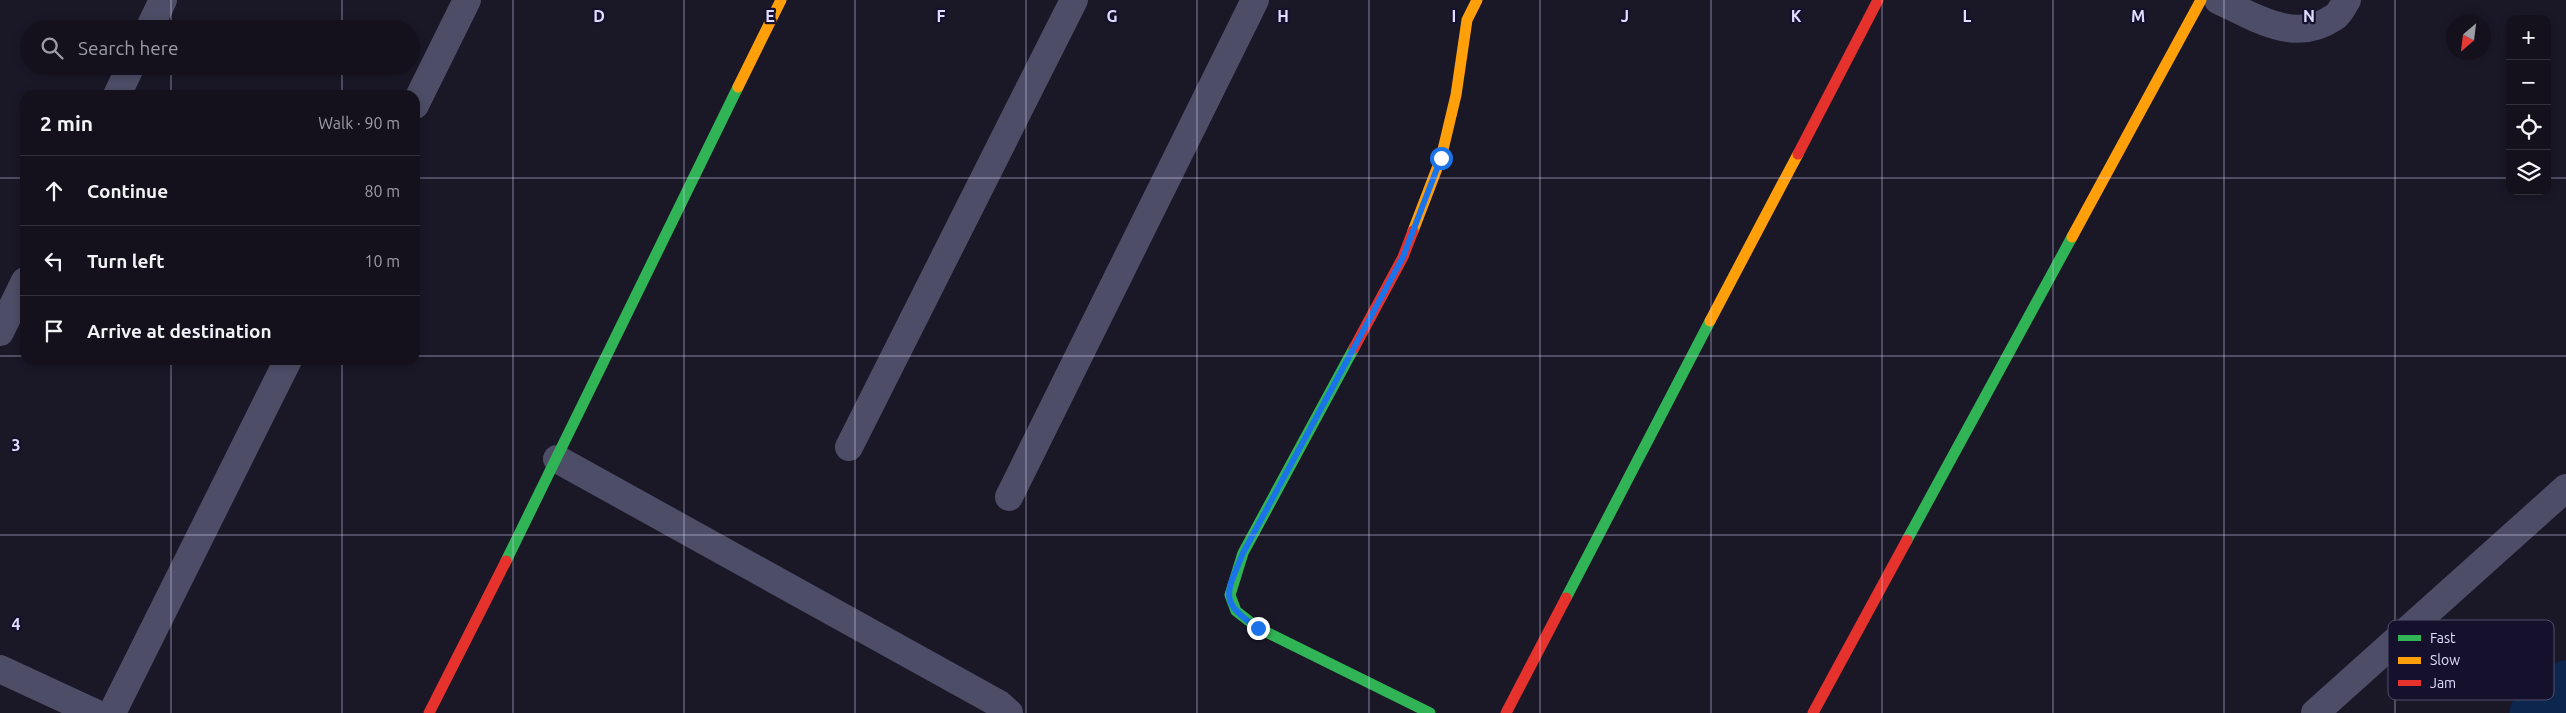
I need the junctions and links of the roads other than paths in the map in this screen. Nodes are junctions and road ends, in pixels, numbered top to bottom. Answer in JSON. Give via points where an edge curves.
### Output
{"nodes":[{"id":1,"x":163,"y":0,"type":"edge"},
{"id":2,"x":467,"y":0,"type":"edge"},
{"id":3,"x":781,"y":0,"type":"edge"},
{"id":4,"x":1074,"y":0,"type":"edge"},
{"id":5,"x":1255,"y":0,"type":"edge"},
{"id":6,"x":1477,"y":0,"type":"edge"},
{"id":7,"x":1878,"y":0,"type":"edge"},
{"id":8,"x":2201,"y":0,"type":"edge"},
{"id":9,"x":2218,"y":0,"type":"edge"},
{"id":10,"x":2347,"y":0,"type":"edge"},
{"id":11,"x":153,"y":20,"type":"edge"},
{"id":12,"x":126,"y":75,"type":"edge"},
{"id":13,"x":119,"y":90,"type":"edge"},
{"id":14,"x":420,"y":95,"type":"edge"},
{"id":15,"x":20,"y":292,"type":"edge"},
{"id":16,"x":0,"y":332,"type":"edge"},
{"id":17,"x":286,"y":365,"type":"edge"},
{"id":18,"x":849,"y":448,"type":"dead end"},
{"id":19,"x":557,"y":459,"type":"junction"},
{"id":20,"x":2566,"y":488,"type":"edge"},
{"id":21,"x":1009,"y":496,"type":"dead end"},
{"id":22,"x":2419,"y":620,"type":"edge"},
{"id":23,"x":2388,"y":648,"type":"edge"},
{"id":24,"x":0,"y":669,"type":"edge"},
{"id":25,"x":95,"y":713,"type":"edge"},
{"id":26,"x":112,"y":713,"type":"edge"},
{"id":27,"x":428,"y":713,"type":"edge"},
{"id":28,"x":1009,"y":713,"type":"edge"},
{"id":29,"x":1430,"y":713,"type":"edge"},
{"id":30,"x":1506,"y":713,"type":"edge"},
{"id":31,"x":1813,"y":713,"type":"edge"},
{"id":32,"x":2315,"y":713,"type":"edge"}],
"edges":[{"from":1,"to":11,"type":"street"},
{"from":2,"to":14,"type":"street"},
{"from":3,"to":19,"type":"street"},
{"from":4,"to":18,"type":"street"},
{"from":5,"to":21,"type":"street"},
{"from":6,"to":29,"type":"street","via":[[1467,20],[1456,95],[1441,158],[1403,257],[1243,553],[1231,584],[1229,600],[1237,614],[1258,628]]},
{"from":7,"to":30,"type":"street"},
{"from":8,"to":31,"type":"street"},
{"from":9,"to":10,"type":"street","via":[[2275,27],[2307,30],[2335,18]]},
{"from":12,"to":13,"type":"street"},
{"from":15,"to":16,"type":"street"},
{"from":17,"to":26,"type":"street"},
{"from":19,"to":27,"type":"street"},
{"from":19,"to":28,"type":"street","via":[[999,704]]},
{"from":20,"to":22,"type":"street"},
{"from":23,"to":32,"type":"street"},
{"from":24,"to":25,"type":"street"}]}
